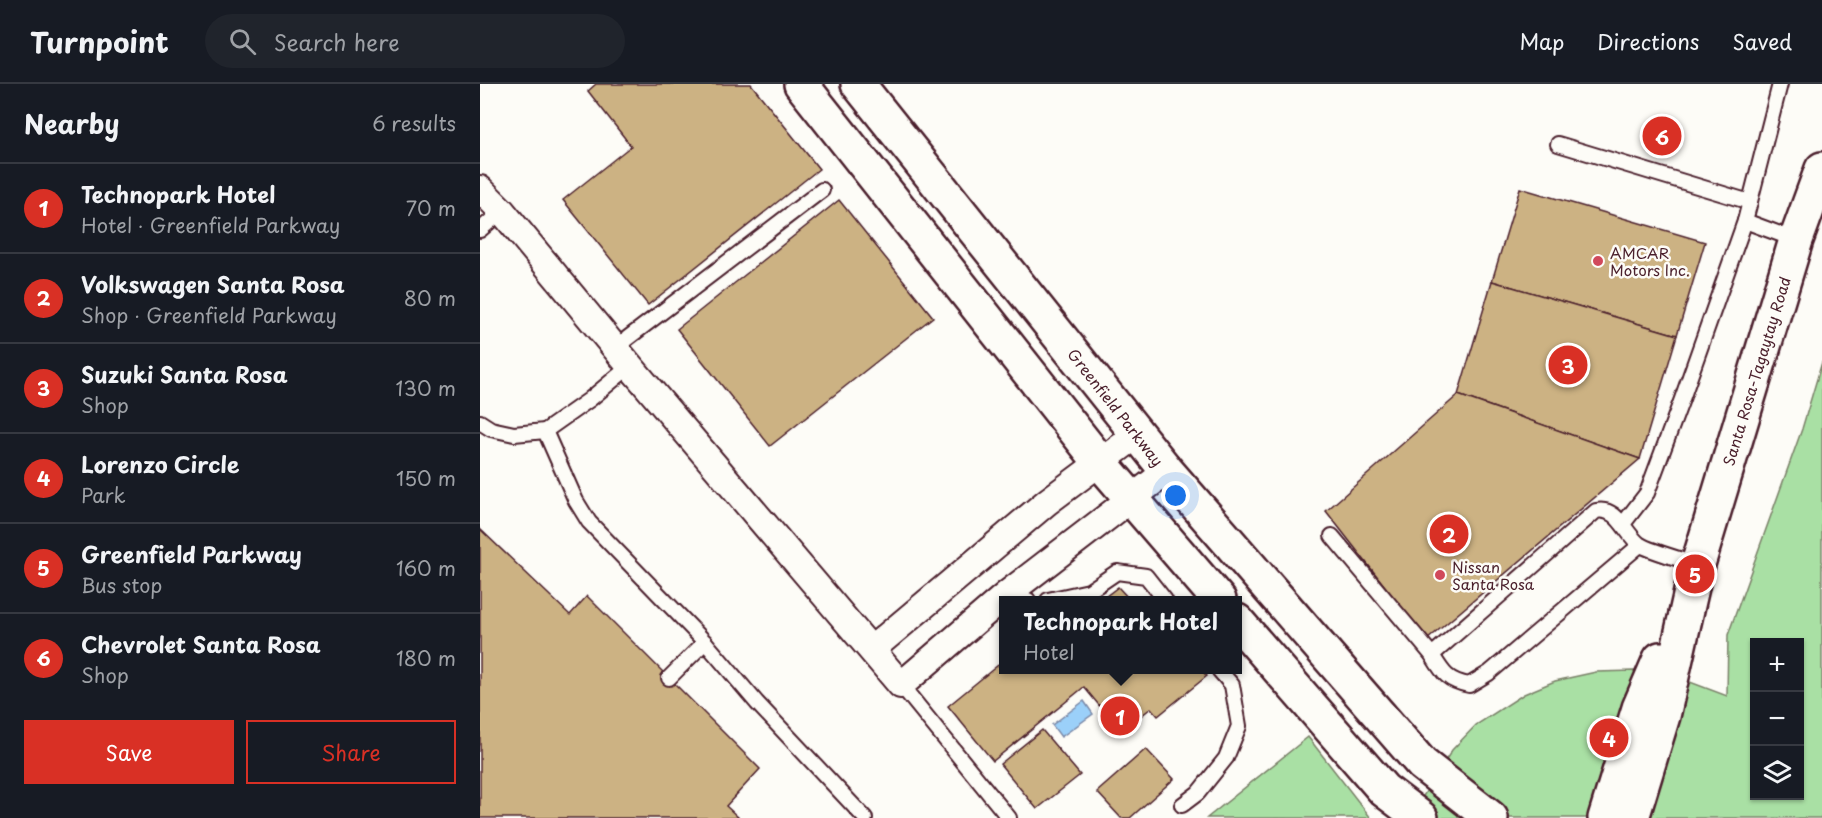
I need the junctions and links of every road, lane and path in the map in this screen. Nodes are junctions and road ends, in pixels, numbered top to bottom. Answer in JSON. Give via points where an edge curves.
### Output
{"nodes":[{"id":1,"x":801,"y":84,"type":"edge"},
{"id":2,"x":858,"y":84,"type":"edge"},
{"id":3,"x":1780,"y":84,"type":"edge"},
{"id":4,"x":1558,"y":144,"type":"dead end"},
{"id":5,"x":1822,"y":169,"type":"edge"},
{"id":6,"x":480,"y":189,"type":"edge"},
{"id":7,"x":822,"y":190,"type":"dead end"},
{"id":8,"x":1750,"y":202,"type":"junction"},
{"id":9,"x":502,"y":211,"type":"junction"},
{"id":10,"x":1744,"y":221,"type":"junction"},
{"id":11,"x":480,"y":230,"type":"edge"},
{"id":12,"x":1796,"y":240,"type":"junction"},
{"id":13,"x":623,"y":357,"type":"junction"},
{"id":14,"x":480,"y":422,"type":"edge"},
{"id":15,"x":545,"y":431,"type":"junction"},
{"id":16,"x":1138,"y":434,"type":"junction"},
{"id":17,"x":1100,"y":462,"type":"junction"},
{"id":18,"x":1167,"y":471,"type":"junction"},
{"id":19,"x":1131,"y":499,"type":"junction"},
{"id":20,"x":1623,"y":524,"type":"junction"},
{"id":21,"x":1332,"y":536,"type":"dead end"},
{"id":22,"x":1640,"y":545,"type":"junction"},
{"id":23,"x":1696,"y":569,"type":"junction"},
{"id":24,"x":1018,"y":596,"type":"edge"},
{"id":25,"x":1066,"y":596,"type":"edge"},
{"id":26,"x":1162,"y":596,"type":"edge"},
{"id":27,"x":1216,"y":596,"type":"edge"},
{"id":28,"x":999,"y":611,"type":"edge"},
{"id":29,"x":1242,"y":627,"type":"edge"},
{"id":30,"x":705,"y":642,"type":"junction"},
{"id":31,"x":872,"y":649,"type":"junction"},
{"id":32,"x":1432,"y":655,"type":"junction"},
{"id":33,"x":1223,"y":674,"type":"edge"},
{"id":34,"x":669,"y":678,"type":"dead end"},
{"id":35,"x":902,"y":685,"type":"junction"},
{"id":36,"x":1182,"y":805,"type":"dead end"},
{"id":37,"x":865,"y":818,"type":"edge"},
{"id":38,"x":1009,"y":818,"type":"edge"},
{"id":39,"x":1420,"y":818,"type":"edge"},
{"id":40,"x":1491,"y":818,"type":"edge"},
{"id":41,"x":1605,"y":818,"type":"edge"},
{"id":42,"x":1632,"y":818,"type":"edge"}],
"edges":[{"from":1,"to":17,"type":"main road"},
{"from":2,"to":16,"type":"main road","name":"Greenfield Parkway"},
{"from":3,"to":8,"type":"lane"},
{"from":4,"to":8,"type":"lane"},
{"from":5,"to":12,"type":"main road","name":"Santa Rosa-Tagaytay Road"},
{"from":6,"to":9,"type":"street"},
{"from":7,"to":13,"type":"lane"},
{"from":8,"to":10,"type":"lane"},
{"from":9,"to":11,"type":"lane"},
{"from":9,"to":13,"type":"street"},
{"from":10,"to":12,"type":"lane"},
{"from":10,"to":20,"type":"lane","via":[[1647,493]]},
{"from":12,"to":23,"type":"main road","name":"Santa Rosa-Tagaytay Road"},
{"from":13,"to":15,"type":"lane","via":[[589,400]]},
{"from":13,"to":31,"type":"street"},
{"from":14,"to":15,"type":"lane","via":[[490,429],[514,434]]},
{"from":15,"to":30,"type":"lane","via":[[589,522]]},
{"from":16,"to":17,"type":"street"},
{"from":16,"to":18,"type":"main road","name":"Greenfield Parkway"},
{"from":17,"to":19,"type":"main road"},
{"from":17,"to":31,"type":"street"},
{"from":18,"to":19,"type":"street"},
{"from":18,"to":40,"type":"main road","name":"Greenfield Parkway","via":[[1422,764]]},
{"from":19,"to":24,"type":"street"},
{"from":19,"to":27,"type":"main road"},
{"from":20,"to":22,"type":"lane"},
{"from":20,"to":32,"type":"lane","via":[[1608,511],[1596,511]]},
{"from":21,"to":32,"type":"lane"},
{"from":22,"to":23,"type":"lane"},
{"from":22,"to":32,"type":"lane","via":[[1489,673],[1469,685],[1455,683],[1446,676]]},
{"from":23,"to":41,"type":"main road","name":"Santa Rosa-Tagaytay Road","via":[[1639,708]]},
{"from":23,"to":42,"type":"main road","name":"Santa Rosa-Tagaytay Road","via":[[1663,716]]},
{"from":25,"to":26,"type":"lane","via":[[1089,591],[1118,572],[1146,576]]},
{"from":28,"to":35,"type":"street"},
{"from":29,"to":39,"type":"main road","via":[[1384,790]]},
{"from":30,"to":34,"type":"lane"},
{"from":30,"to":37,"type":"lane"},
{"from":31,"to":35,"type":"street"},
{"from":33,"to":36,"type":"lane","via":[[1232,685],[1239,726],[1226,758],[1198,793]]},
{"from":35,"to":38,"type":"lane"}]}
